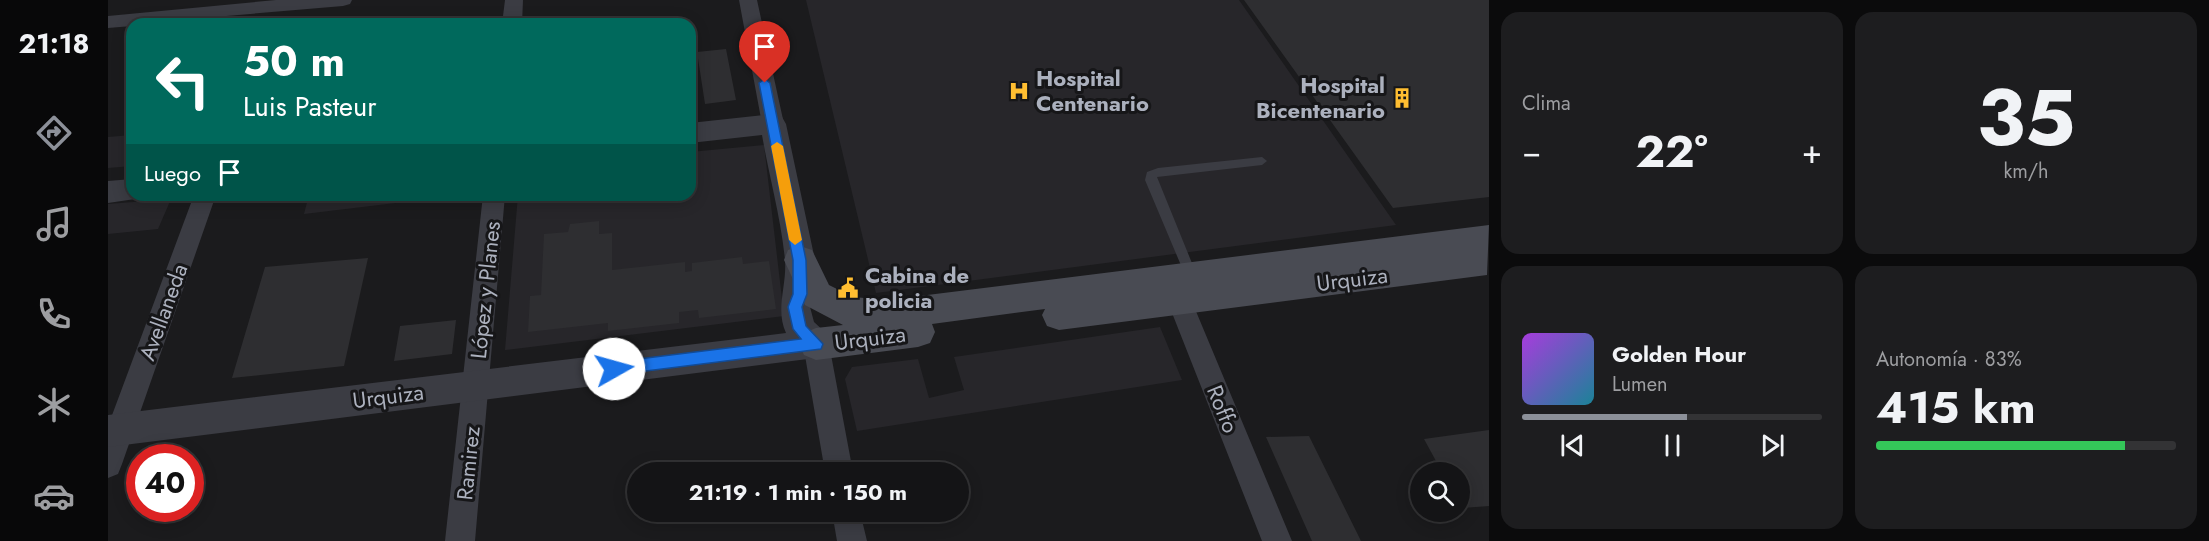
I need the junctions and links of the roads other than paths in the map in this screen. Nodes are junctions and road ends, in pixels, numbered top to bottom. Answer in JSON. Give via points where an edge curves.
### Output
{"nodes":[{"id":1,"x":343,"y":0,"type":"edge"},
{"id":2,"x":514,"y":0,"type":"edge"},
{"id":3,"x":748,"y":0,"type":"edge"},
{"id":4,"x":273,"y":10,"type":"edge"},
{"id":5,"x":163,"y":18,"type":"edge"},
{"id":6,"x":512,"y":18,"type":"edge"},
{"id":7,"x":126,"y":21,"type":"edge"},
{"id":8,"x":108,"y":22,"type":"edge"},
{"id":9,"x":773,"y":124,"type":"junction"},
{"id":10,"x":696,"y":132,"type":"edge"},
{"id":11,"x":1262,"y":160,"type":"dead end"},
{"id":12,"x":126,"y":190,"type":"edge"},
{"id":13,"x":108,"y":192,"type":"edge"},
{"id":14,"x":203,"y":201,"type":"edge"},
{"id":15,"x":493,"y":201,"type":"edge"},
{"id":16,"x":1489,"y":238,"type":"edge"},
{"id":17,"x":800,"y":260,"type":"junction"},
{"id":18,"x":1489,"y":261,"type":"edge"},
{"id":19,"x":1186,"y":288,"type":"junction"},
{"id":20,"x":816,"y":344,"type":"junction"},
{"id":21,"x":475,"y":386,"type":"junction"},
{"id":22,"x":115,"y":430,"type":"edge"},
{"id":23,"x":837,"y":462,"type":"edge"},
{"id":24,"x":108,"y":464,"type":"edge"},
{"id":25,"x":848,"y":522,"type":"edge"},
{"id":26,"x":460,"y":541,"type":"edge"},
{"id":27,"x":852,"y":541,"type":"edge"},
{"id":28,"x":1277,"y":541,"type":"edge"}],
"edges":[{"from":1,"to":4,"type":"street"},
{"from":2,"to":6,"type":"street"},
{"from":3,"to":9,"type":"street"},
{"from":4,"to":5,"type":"street"},
{"from":7,"to":8,"type":"street"},
{"from":9,"to":10,"type":"street"},
{"from":9,"to":17,"type":"street"},
{"from":11,"to":19,"type":"lane","via":[[1151,175]]},
{"from":12,"to":13,"type":"street"},
{"from":14,"to":22,"type":"street","name":"Avellaneda"},
{"from":15,"to":21,"type":"street","name":"López y Planes"},
{"from":16,"to":19,"type":"main road","name":"Urquiza"},
{"from":17,"to":19,"type":"main road","name":"Urquiza","via":[[817,295],[848,312],[887,315]]},
{"from":17,"to":20,"type":"street","via":[[800,294],[795,307],[800,329]]},
{"from":18,"to":19,"type":"main road","name":"Urquiza"},
{"from":19,"to":20,"type":"main road","name":"Urquiza"},
{"from":19,"to":28,"type":"street","name":"Roffo"},
{"from":20,"to":21,"type":"street","name":"Urquiza"},
{"from":20,"to":23,"type":"street"},
{"from":21,"to":22,"type":"street","name":"Urquiza"},
{"from":21,"to":26,"type":"street","name":"Ramirez"},
{"from":22,"to":24,"type":"street","name":"Avellaneda"},
{"from":25,"to":27,"type":"street"}]}
